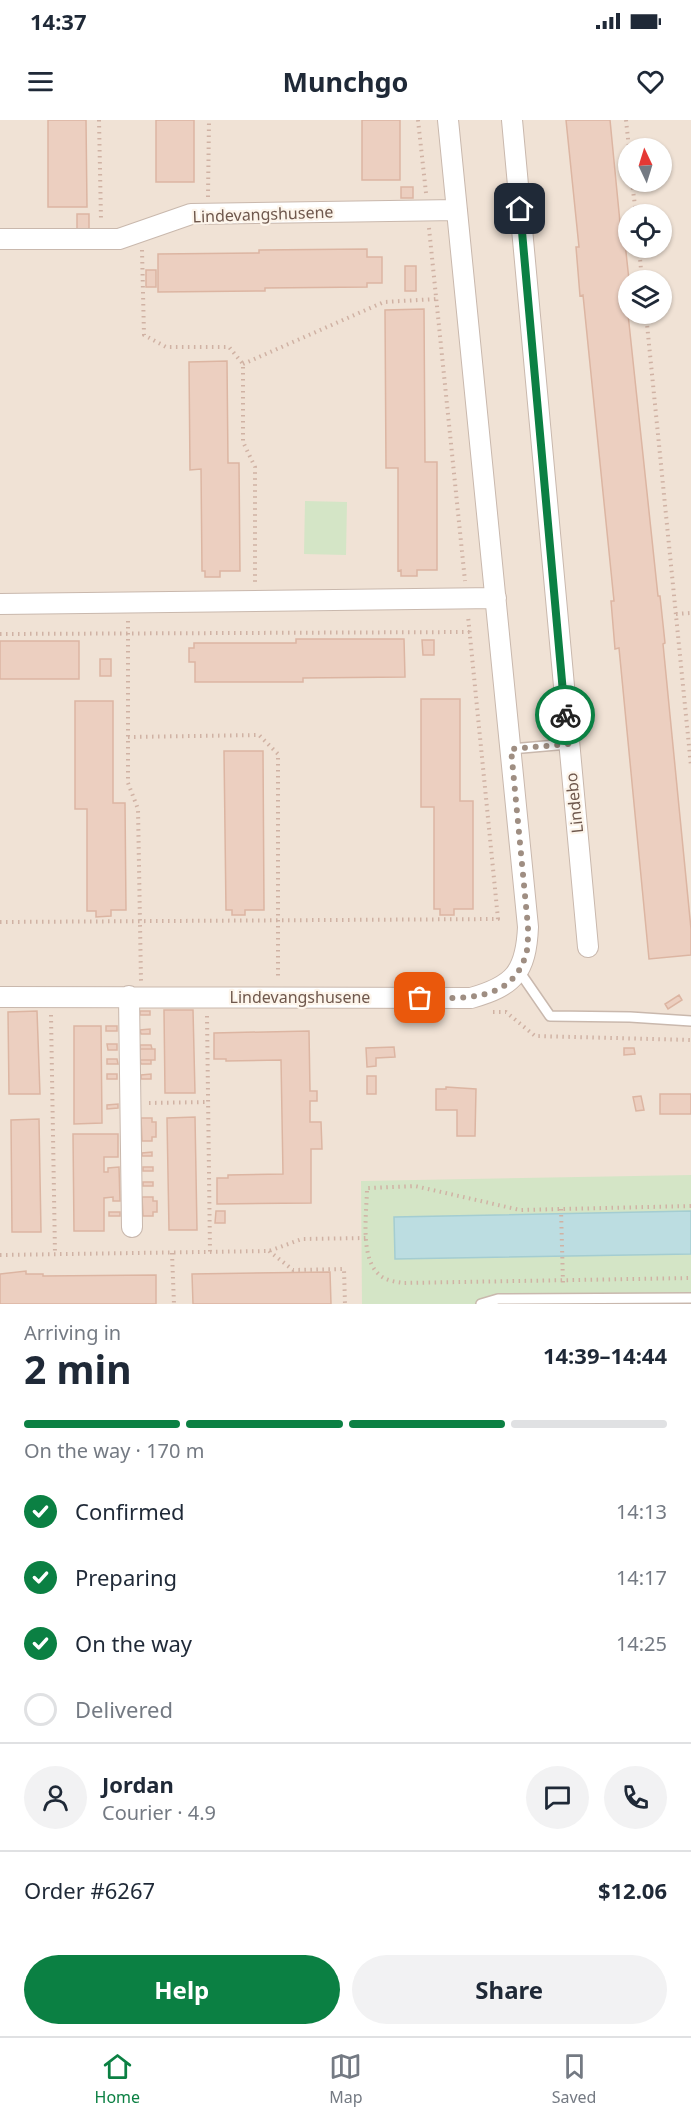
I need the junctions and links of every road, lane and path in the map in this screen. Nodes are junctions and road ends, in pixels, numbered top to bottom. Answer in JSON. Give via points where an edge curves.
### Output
{"nodes":[{"id":1,"x":99,"y":120,"type":"edge"},
{"id":2,"x":209,"y":120,"type":"edge"},
{"id":3,"x":418,"y":120,"type":"edge"},
{"id":4,"x":448,"y":120,"type":"edge"},
{"id":5,"x":512,"y":120,"type":"edge"},
{"id":6,"x":626,"y":120,"type":"edge"},
{"id":7,"x":628,"y":138,"type":"edge"},
{"id":8,"x":427,"y":210,"type":"junction"},
{"id":9,"x":457,"y":210,"type":"junction"},
{"id":10,"x":208,"y":214,"type":"junction"},
{"id":11,"x":142,"y":231,"type":"junction"},
{"id":12,"x":0,"y":239,"type":"edge"},
{"id":13,"x":101,"y":239,"type":"junction"},
{"id":14,"x":436,"y":299,"type":"junction"},
{"id":15,"x":647,"y":324,"type":"edge"},
{"id":16,"x":243,"y":364,"type":"junction"},
{"id":17,"x":496,"y":598,"type":"junction"},
{"id":18,"x":467,"y":599,"type":"junction"},
{"id":19,"x":255,"y":601,"type":"junction"},
{"id":20,"x":128,"y":603,"type":"junction"},
{"id":21,"x":0,"y":604,"type":"edge"},
{"id":22,"x":691,"y":613,"type":"edge"},
{"id":23,"x":676,"y":614,"type":"junction"},
{"id":24,"x":470,"y":632,"type":"junction"},
{"id":25,"x":0,"y":634,"type":"edge"},
{"id":26,"x":128,"y":634,"type":"junction"},
{"id":27,"x":128,"y":736,"type":"junction"},
{"id":28,"x":568,"y":744,"type":"junction"},
{"id":29,"x":511,"y":749,"type":"junction"},
{"id":30,"x":691,"y":766,"type":"edge"},
{"id":31,"x":279,"y":920,"type":"junction"},
{"id":32,"x":140,"y":921,"type":"junction"},
{"id":33,"x":0,"y":922,"type":"edge"},
{"id":34,"x":588,"y":947,"type":"dead end"},
{"id":35,"x":519,"y":970,"type":"junction"},
{"id":36,"x":0,"y":997,"type":"edge"},
{"id":37,"x":51,"y":997,"type":"junction"},
{"id":38,"x":135,"y":997,"type":"junction"},
{"id":39,"x":207,"y":997,"type":"junction"},
{"id":40,"x":279,"y":997,"type":"junction"},
{"id":41,"x":483,"y":1012,"type":"dead end"},
{"id":42,"x":691,"y":1021,"type":"edge"},
{"id":43,"x":691,"y":1040,"type":"edge"},
{"id":44,"x":208,"y":1102,"type":"junction"},
{"id":45,"x":130,"y":1103,"type":"junction"},
{"id":46,"x":691,"y":1206,"type":"edge"},
{"id":47,"x":561,"y":1211,"type":"junction"},
{"id":48,"x":132,"y":1227,"type":"dead end"},
{"id":49,"x":366,"y":1238,"type":"junction"},
{"id":50,"x":269,"y":1251,"type":"junction"},
{"id":51,"x":210,"y":1252,"type":"junction"},
{"id":52,"x":172,"y":1253,"type":"junction"},
{"id":53,"x":55,"y":1254,"type":"junction"},
{"id":54,"x":0,"y":1255,"type":"edge"},
{"id":55,"x":691,"y":1278,"type":"edge"},
{"id":56,"x":563,"y":1282,"type":"junction"},
{"id":57,"x":691,"y":1298,"type":"edge"},
{"id":58,"x":174,"y":1304,"type":"edge"},
{"id":59,"x":345,"y":1304,"type":"edge"},
{"id":60,"x":481,"y":1304,"type":"edge"}],
"edges":[{"from":1,"to":13,"type":"path"},
{"from":2,"to":10,"type":"path"},
{"from":3,"to":8,"type":"path"},
{"from":4,"to":9,"type":"street"},
{"from":5,"to":28,"type":"street","name":"Lindebo"},
{"from":6,"to":7,"type":"path"},
{"from":8,"to":9,"type":"street","name":"Lindevangshusene"},
{"from":8,"to":10,"type":"street","name":"Lindevangshusene"},
{"from":8,"to":14,"type":"path"},
{"from":9,"to":17,"type":"street"},
{"from":10,"to":11,"type":"street","name":"Lindevangshusene","via":[[191,214]]},
{"from":11,"to":13,"type":"street","name":"Lindevangshusene","via":[[119,239]]},
{"from":11,"to":16,"type":"path","via":[[144,335],[166,347],[229,347]]},
{"from":12,"to":13,"type":"street","name":"Lindevangshusene"},
{"from":14,"to":16,"type":"path","via":[[384,302]]},
{"from":14,"to":18,"type":"path"},
{"from":15,"to":23,"type":"path"},
{"from":16,"to":19,"type":"path","via":[[243,442],[255,467]]},
{"from":17,"to":18,"type":"street"},
{"from":17,"to":29,"type":"street"},
{"from":18,"to":19,"type":"street"},
{"from":18,"to":24,"type":"path"},
{"from":19,"to":20,"type":"street"},
{"from":20,"to":21,"type":"street"},
{"from":20,"to":26,"type":"path"},
{"from":22,"to":23,"type":"path"},
{"from":23,"to":30,"type":"path"},
{"from":24,"to":26,"type":"path"},
{"from":24,"to":31,"type":"path","via":[[498,920]]},
{"from":25,"to":26,"type":"path"},
{"from":26,"to":27,"type":"path"},
{"from":27,"to":31,"type":"path","via":[[260,735],[278,754]]},
{"from":27,"to":32,"type":"path","via":[[128,783],[138,809]]},
{"from":28,"to":29,"type":"lane"},
{"from":28,"to":34,"type":"street","name":"Lindebo"},
{"from":29,"to":35,"type":"street","via":[[528,927],[527,951]]},
{"from":31,"to":32,"type":"path"},
{"from":31,"to":40,"type":"path"},
{"from":32,"to":33,"type":"path"},
{"from":32,"to":38,"type":"path"},
{"from":35,"to":40,"type":"street","name":"Lindevangshusene","via":[[507,984],[471,998]]},
{"from":35,"to":42,"type":"lane","via":[[550,1016]]},
{"from":36,"to":37,"type":"street","name":"Lindevangshusene"},
{"from":37,"to":38,"type":"street","name":"Lindevangshusene"},
{"from":37,"to":53,"type":"path"},
{"from":38,"to":39,"type":"street","name":"Lindevangshusene"},
{"from":38,"to":45,"type":"street"},
{"from":39,"to":40,"type":"street","name":"Lindevangshusene"},
{"from":39,"to":44,"type":"path"},
{"from":41,"to":43,"type":"path","via":[[506,1012],[535,1036]]},
{"from":44,"to":45,"type":"path"},
{"from":44,"to":51,"type":"path"},
{"from":45,"to":48,"type":"street"},
{"from":46,"to":47,"type":"path"},
{"from":47,"to":49,"type":"path","via":[[520,1210],[415,1186],[368,1188]]},
{"from":47,"to":56,"type":"path"},
{"from":49,"to":50,"type":"path","via":[[302,1239]]},
{"from":49,"to":56,"type":"path","via":[[369,1259],[385,1279],[403,1283]]},
{"from":50,"to":51,"type":"path"},
{"from":50,"to":59,"type":"path","via":[[293,1270],[344,1269]]},
{"from":51,"to":52,"type":"path"},
{"from":52,"to":53,"type":"path"},
{"from":52,"to":58,"type":"path"},
{"from":53,"to":54,"type":"path"},
{"from":55,"to":56,"type":"path"},
{"from":57,"to":60,"type":"lane","via":[[498,1299]]}]}
